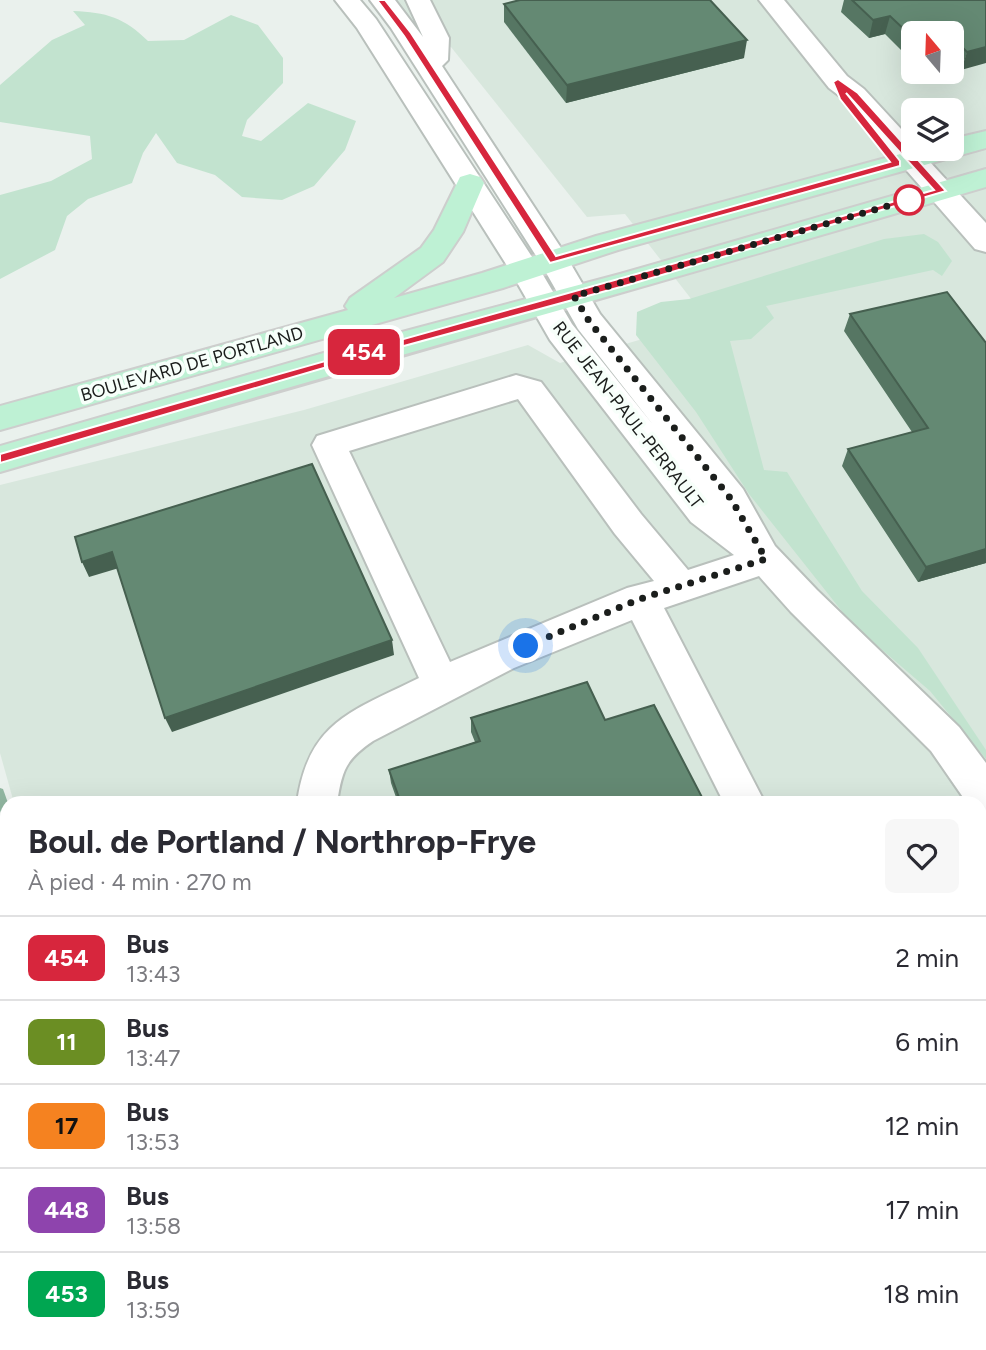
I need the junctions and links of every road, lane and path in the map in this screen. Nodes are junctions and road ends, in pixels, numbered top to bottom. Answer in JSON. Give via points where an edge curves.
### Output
{"nodes":[{"id":1,"x":348,"y":0,"type":"edge"},
{"id":2,"x":382,"y":0,"type":"edge"},
{"id":3,"x":418,"y":0,"type":"edge"},
{"id":4,"x":771,"y":0,"type":"edge"},
{"id":5,"x":433,"y":73,"type":"junction"},
{"id":6,"x":986,"y":139,"type":"edge"},
{"id":7,"x":964,"y":145,"type":"edge"},
{"id":8,"x":901,"y":158,"type":"edge"},
{"id":9,"x":904,"y":161,"type":"joint"},
{"id":10,"x":986,"y":178,"type":"edge"},
{"id":11,"x":470,"y":183,"type":"junction"},
{"id":12,"x":932,"y":193,"type":"junction"},
{"id":13,"x":986,"y":242,"type":"edge"},
{"id":14,"x":540,"y":265,"type":"junction"},
{"id":15,"x":986,"y":267,"type":"edge"},
{"id":16,"x":559,"y":300,"type":"junction"},
{"id":17,"x":335,"y":324,"type":"junction"},
{"id":18,"x":0,"y":418,"type":"edge"},
{"id":19,"x":0,"y":458,"type":"edge"},
{"id":20,"x":766,"y":559,"type":"junction"},
{"id":21,"x":680,"y":586,"type":"junction"},
{"id":22,"x":640,"y":599,"type":"junction"},
{"id":23,"x":441,"y":684,"type":"junction"},
{"id":24,"x":318,"y":796,"type":"edge"},
{"id":25,"x":741,"y":796,"type":"edge"},
{"id":26,"x":986,"y":796,"type":"edge"}],
"edges":[{"from":1,"to":11,"type":"street","name":"RUE JEAN-PAUL-PERRAULT"},
{"from":2,"to":5,"type":"street","name":"RUE JEAN-PAUL-PERRAULT"},
{"from":3,"to":5,"type":"street","via":[[437,41]]},
{"from":4,"to":8,"type":"street","via":[[838,82],[843,97]]},
{"from":5,"to":14,"type":"street","name":"RUE JEAN-PAUL-PERRAULT"},
{"from":6,"to":7,"type":"main road","name":"BOULEVARD DE PORTLAND"},
{"from":9,"to":12,"type":"street"},
{"from":9,"to":14,"type":"main road","name":"BOULEVARD DE PORTLAND"},
{"from":10,"to":12,"type":"main road","name":"BOULEVARD DE PORTLAND"},
{"from":11,"to":14,"type":"street","name":"RUE JEAN-PAUL-PERRAULT"},
{"from":11,"to":17,"type":"main road","via":[[432,255]]},
{"from":12,"to":13,"type":"street"},
{"from":12,"to":15,"type":"street"},
{"from":12,"to":16,"type":"main road","name":"BOULEVARD DE PORTLAND"},
{"from":14,"to":16,"type":"street","name":"RUE JEAN-PAUL-PERRAULT"},
{"from":14,"to":17,"type":"main road","name":"BOULEVARD DE PORTLAND"},
{"from":16,"to":19,"type":"main road","name":"BOULEVARD DE PORTLAND"},
{"from":16,"to":20,"type":"street","name":"RUE JEAN-PAUL-PERRAULT","via":[[561,332],[702,512]]},
{"from":17,"to":18,"type":"main road","name":"BOULEVARD DE PORTLAND"},
{"from":20,"to":21,"type":"street"},
{"from":20,"to":26,"type":"street","name":"RUE JEAN-PAUL-PERRAULT","via":[[945,740]]},
{"from":21,"to":22,"type":"street"},
{"from":21,"to":23,"type":"street","via":[[529,390],[516,387],[329,445]]},
{"from":22,"to":23,"type":"street"},
{"from":22,"to":25,"type":"street"},
{"from":23,"to":24,"type":"street","via":[[343,741],[323,766]]}]}
